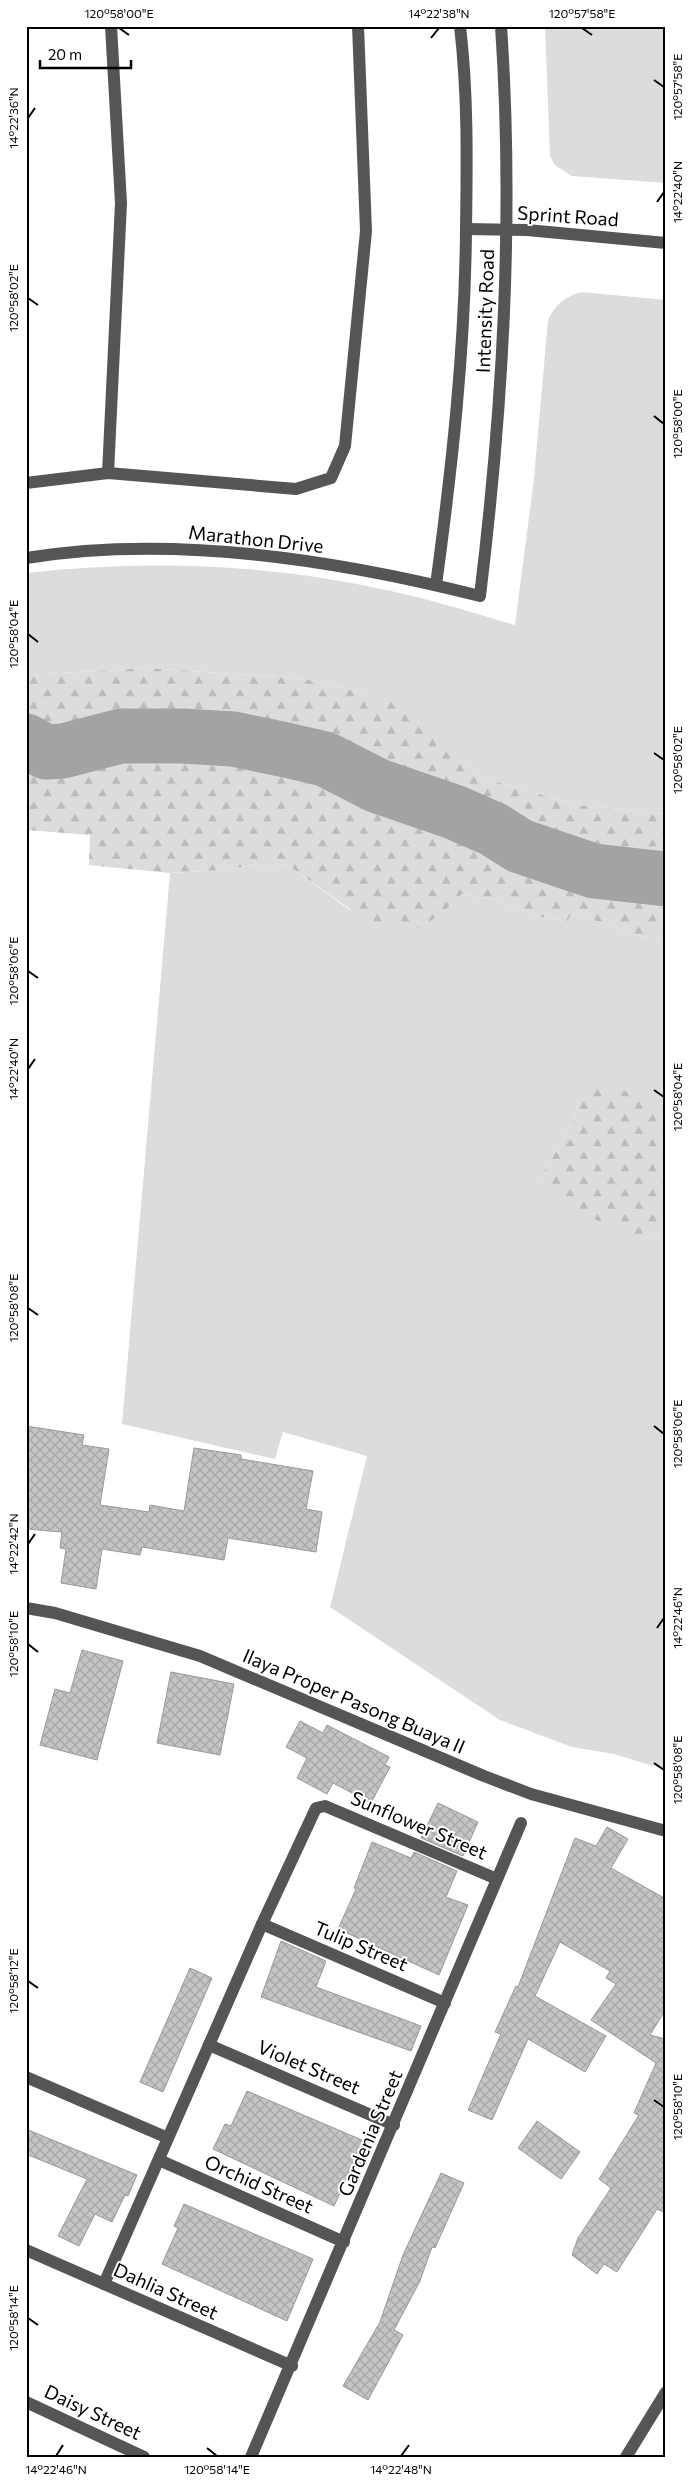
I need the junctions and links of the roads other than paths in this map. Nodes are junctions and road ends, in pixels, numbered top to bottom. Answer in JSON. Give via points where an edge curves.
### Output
{"nodes":[{"id":1,"x":111,"y":26,"type":"edge"},
{"id":2,"x":358,"y":26,"type":"edge"},
{"id":3,"x":460,"y":26,"type":"edge"},
{"id":4,"x":501,"y":26,"type":"edge"},
{"id":5,"x":466,"y":229,"type":"junction"},
{"id":6,"x":507,"y":230,"type":"junction"},
{"id":7,"x":666,"y":243,"type":"edge"},
{"id":8,"x":108,"y":472,"type":"junction"},
{"id":9,"x":26,"y":483,"type":"edge"},
{"id":10,"x":26,"y":558,"type":"edge"},
{"id":11,"x":436,"y":584,"type":"junction"},
{"id":12,"x":480,"y":596,"type":"joint"},
{"id":13,"x":26,"y":1608,"type":"edge"},
{"id":14,"x":521,"y":1823,"type":"dead end"},
{"id":15,"x":666,"y":1831,"type":"edge"},
{"id":16,"x":497,"y":1879,"type":"junction"},
{"id":17,"x":262,"y":1924,"type":"junction"},
{"id":18,"x":445,"y":2003,"type":"junction"},
{"id":19,"x":209,"y":2045,"type":"junction"},
{"id":20,"x":26,"y":2077,"type":"edge"},
{"id":21,"x":394,"y":2125,"type":"junction"},
{"id":22,"x":168,"y":2138,"type":"junction"},
{"id":23,"x":159,"y":2160,"type":"junction"},
{"id":24,"x":344,"y":2242,"type":"junction"},
{"id":25,"x":26,"y":2250,"type":"edge"},
{"id":26,"x":104,"y":2284,"type":"junction"},
{"id":27,"x":292,"y":2366,"type":"junction"},
{"id":28,"x":666,"y":2392,"type":"edge"},
{"id":29,"x":26,"y":2402,"type":"edge"},
{"id":30,"x":144,"y":2457,"type":"edge"},
{"id":31,"x":251,"y":2457,"type":"edge"},
{"id":32,"x":626,"y":2457,"type":"edge"}],
"edges":[{"from":1,"to":8,"type":"street","via":[[121,202]]},
{"from":2,"to":8,"type":"street","via":[[366,231],[345,446],[331,478],[296,489]]},
{"from":3,"to":5,"type":"street","name":"Intensity Road","via":[[466,72]]},
{"from":4,"to":6,"type":"street","name":"Intensity Road"},
{"from":5,"to":6,"type":"street","name":"Sprint Road"},
{"from":5,"to":11,"type":"street","name":"Intensity Road","via":[[460,380]]},
{"from":6,"to":7,"type":"street","name":"Sprint Road"},
{"from":6,"to":12,"type":"street","name":"Intensity Road","via":[[501,388]]},
{"from":8,"to":9,"type":"street"},
{"from":10,"to":11,"type":"street","name":"Marathon Drive","via":[[166,549],[280,556]]},
{"from":11,"to":12,"type":"street","name":"Marathon Drive"},
{"from":13,"to":15,"type":"street","name":"Ilaya Proper Pasong Buaya II","via":[[55,1613],[200,1656],[484,1776],[532,1794]]},
{"from":14,"to":16,"type":"street","name":"Gardenia Street"},
{"from":16,"to":17,"type":"street","name":"Sunflower Street","via":[[325,1806],[316,1808],[309,1820]]},
{"from":16,"to":18,"type":"street","name":"Gardenia Street"},
{"from":17,"to":18,"type":"street","name":"Tulip Street"},
{"from":17,"to":19,"type":"street"},
{"from":18,"to":21,"type":"street","name":"Gardenia Street"},
{"from":19,"to":21,"type":"street","name":"Violet Street"},
{"from":19,"to":22,"type":"street"},
{"from":20,"to":22,"type":"street"},
{"from":21,"to":24,"type":"street","name":"Gardenia Street"},
{"from":22,"to":23,"type":"street"},
{"from":23,"to":24,"type":"street","name":"Orchid Street"},
{"from":23,"to":26,"type":"street"},
{"from":24,"to":27,"type":"street","name":"Gardenia Street"},
{"from":25,"to":26,"type":"street","name":"Dahlia Street"},
{"from":26,"to":27,"type":"street","name":"Dahlia Street"},
{"from":27,"to":31,"type":"street","name":"Gardenia Street"},
{"from":28,"to":32,"type":"street"},
{"from":29,"to":30,"type":"street","name":"Daisy Street"}]}
